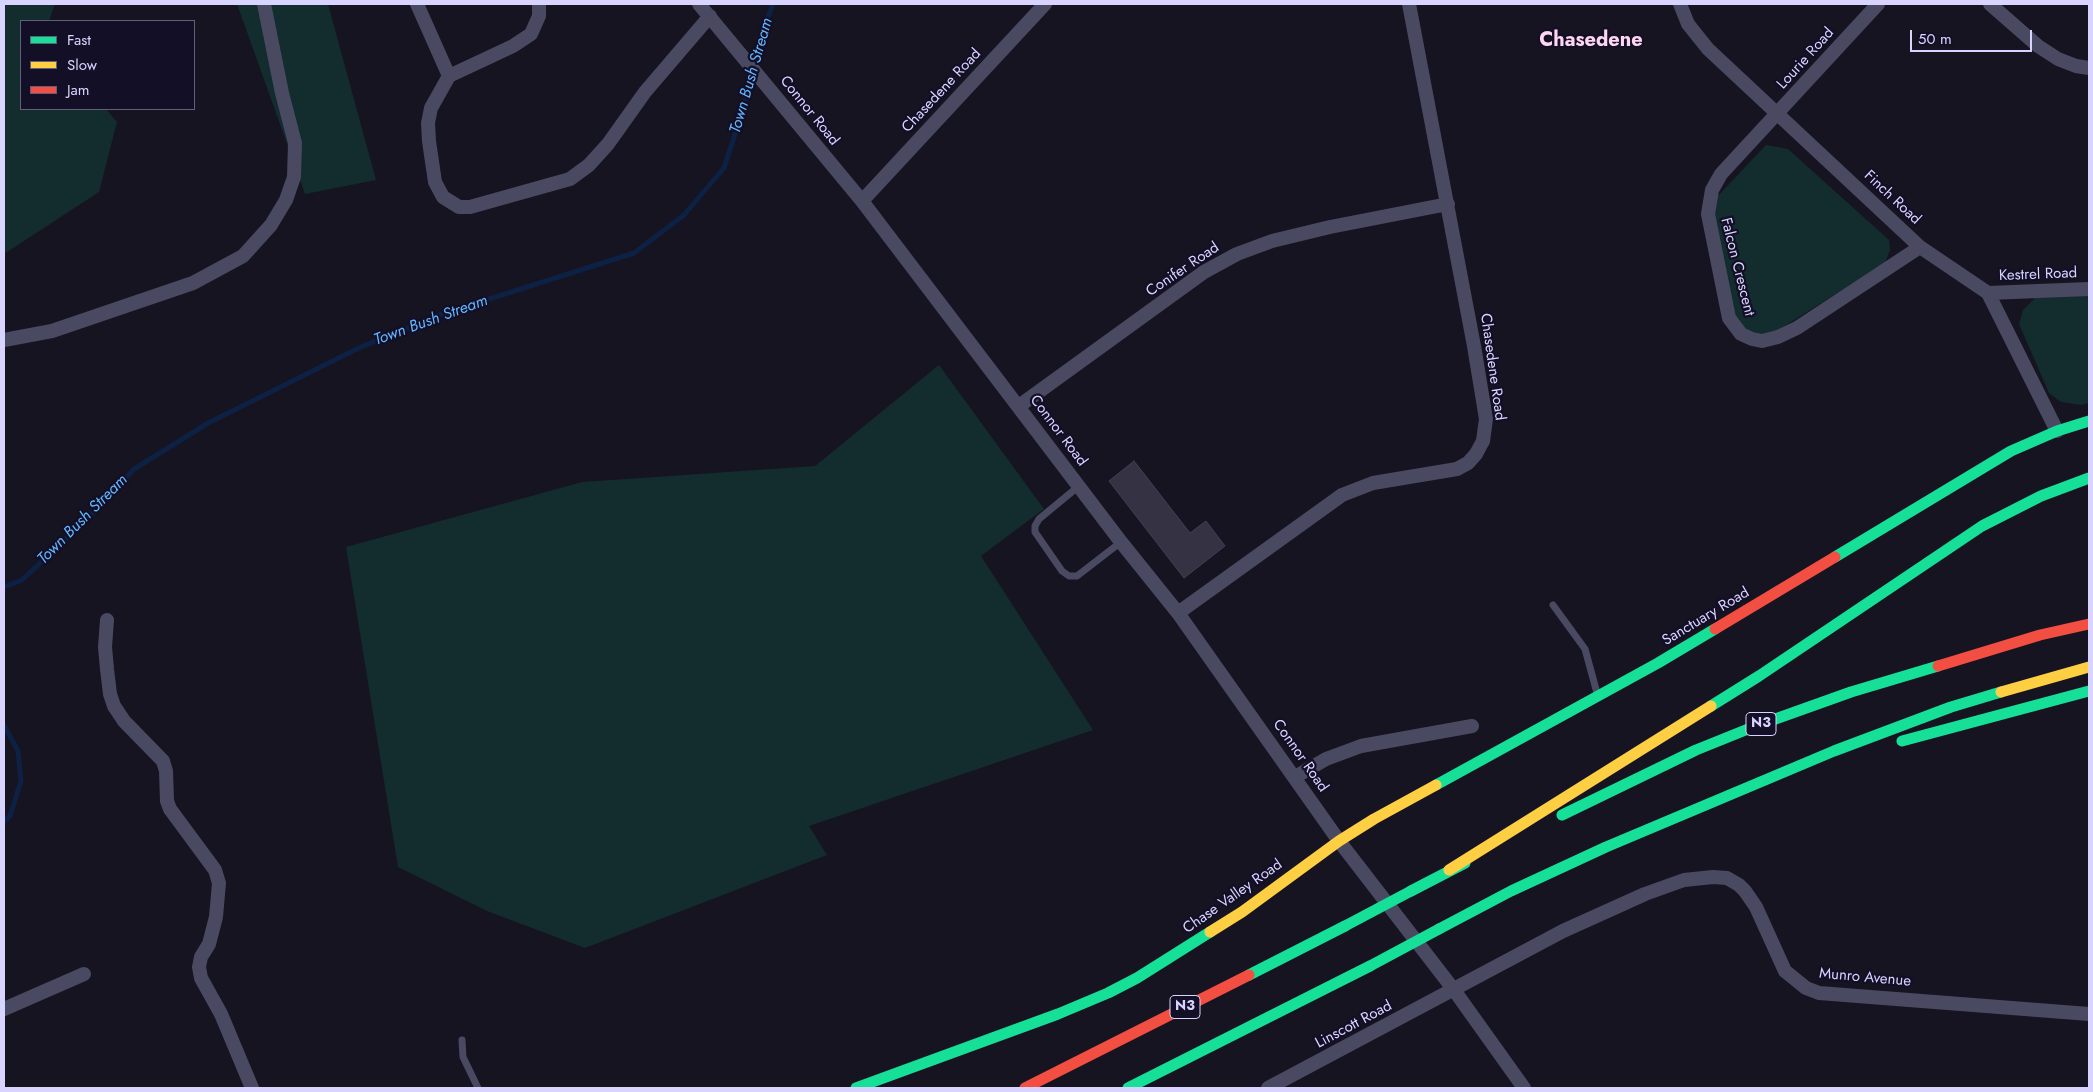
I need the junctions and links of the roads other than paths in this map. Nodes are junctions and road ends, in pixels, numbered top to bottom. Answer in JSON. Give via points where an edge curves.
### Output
{"nodes":[{"id":1,"x":264,"y":4,"type":"edge"},
{"id":2,"x":417,"y":4,"type":"edge"},
{"id":3,"x":539,"y":4,"type":"edge"},
{"id":4,"x":699,"y":4,"type":"edge"},
{"id":5,"x":1045,"y":4,"type":"edge"},
{"id":6,"x":1409,"y":4,"type":"edge"},
{"id":7,"x":1680,"y":4,"type":"edge"},
{"id":8,"x":1878,"y":4,"type":"edge"},
{"id":9,"x":1990,"y":4,"type":"edge"},
{"id":10,"x":710,"y":16,"type":"junction"},
{"id":11,"x":2089,"y":68,"type":"edge"},
{"id":12,"x":449,"y":76,"type":"junction"},
{"id":13,"x":1778,"y":113,"type":"junction"},
{"id":14,"x":862,"y":202,"type":"junction"},
{"id":15,"x":1448,"y":204,"type":"junction"},
{"id":16,"x":1920,"y":247,"type":"junction"},
{"id":17,"x":2089,"y":289,"type":"edge"},
{"id":18,"x":1988,"y":293,"type":"junction"},
{"id":19,"x":4,"y":340,"type":"edge"},
{"id":20,"x":1019,"y":406,"type":"junction"},
{"id":21,"x":2089,"y":421,"type":"edge"},
{"id":22,"x":2057,"y":431,"type":"junction"},
{"id":23,"x":2089,"y":478,"type":"edge"},
{"id":24,"x":1079,"y":486,"type":"junction"},
{"id":25,"x":1121,"y":542,"type":"junction"},
{"id":26,"x":1553,"y":604,"type":"dead end"},
{"id":27,"x":1178,"y":613,"type":"junction"},
{"id":28,"x":107,"y":620,"type":"dead end"},
{"id":29,"x":2089,"y":624,"type":"edge"},
{"id":30,"x":2089,"y":667,"type":"edge"},
{"id":31,"x":2089,"y":691,"type":"edge"},
{"id":32,"x":1597,"y":696,"type":"junction"},
{"id":33,"x":1472,"y":726,"type":"dead end"},
{"id":34,"x":1894,"y":743,"type":"dead end"},
{"id":35,"x":1875,"y":747,"type":"dead end"},
{"id":36,"x":1834,"y":751,"type":"junction"},
{"id":37,"x":1295,"y":777,"type":"junction"},
{"id":38,"x":1339,"y":841,"type":"junction"},
{"id":39,"x":1449,"y":870,"type":"junction"},
{"id":40,"x":84,"y":974,"type":"dead end"},
{"id":41,"x":1454,"y":990,"type":"junction"},
{"id":42,"x":4,"y":1008,"type":"edge"},
{"id":43,"x":2089,"y":1014,"type":"edge"},
{"id":44,"x":462,"y":1040,"type":"dead end"},
{"id":45,"x":252,"y":1088,"type":"edge"},
{"id":46,"x":478,"y":1088,"type":"edge"},
{"id":47,"x":856,"y":1088,"type":"edge"},
{"id":48,"x":1025,"y":1088,"type":"edge"},
{"id":49,"x":1128,"y":1088,"type":"edge"},
{"id":50,"x":1268,"y":1088,"type":"edge"},
{"id":51,"x":1524,"y":1088,"type":"edge"}],
"edges":[{"from":1,"to":19,"type":"street","via":[[295,143],[294,177],[286,200],[271,225],[243,256],[193,283],[52,331]]},
{"from":2,"to":12,"type":"street"},
{"from":3,"to":12,"type":"street","via":[[539,16],[530,34],[514,46]]},
{"from":4,"to":10,"type":"street","name":"Connor Road"},
{"from":5,"to":14,"type":"street","name":"Chasedene Road"},
{"from":6,"to":15,"type":"street","name":"Chasedene Road"},
{"from":7,"to":13,"type":"street","name":"Finch Road","via":[[1696,36]]},
{"from":8,"to":13,"type":"street","name":"Lourie Road"},
{"from":9,"to":11,"type":"street","via":[[2058,59]]},
{"from":10,"to":12,"type":"street","via":[[645,92],[589,165],[570,179],[470,207],[459,207],[443,197],[435,182],[428,123],[431,108]]},
{"from":10,"to":14,"type":"street","name":"Connor Road"},
{"from":13,"to":16,"type":"street","name":"Finch Road"},
{"from":13,"to":16,"type":"street","name":"Falcon Crescent","via":[[1721,174],[1709,203],[1708,214],[1729,318],[1741,334],[1762,341],[1797,328]]},
{"from":14,"to":20,"type":"street","name":"Connor Road"},
{"from":15,"to":20,"type":"street","name":"Conifer Road","via":[[1320,229],[1237,254],[1204,272]]},
{"from":15,"to":27,"type":"street","name":"Chasedene Road","via":[[1486,419],[1476,454],[1457,469],[1373,483],[1342,495]]},
{"from":16,"to":18,"type":"street","name":"Finch Road"},
{"from":17,"to":18,"type":"street","name":"Kestrel Road"},
{"from":18,"to":22,"type":"street","name":"Finch Road"},
{"from":20,"to":24,"type":"street","name":"Connor Road"},
{"from":21,"to":22,"type":"main road","name":"Sanctuary Road"},
{"from":22,"to":32,"type":"main road","name":"Sanctuary Road","via":[[2011,451],[1841,555]]},
{"from":23,"to":39,"type":"main road","via":[[2032,500],[1982,526],[1759,676]]},
{"from":24,"to":25,"type":"street","name":"Connor Road"},
{"from":24,"to":25,"type":"lane","via":[[1035,526],[1035,532],[1062,571],[1069,576],[1077,576]]},
{"from":25,"to":27,"type":"street","name":"Connor Road"},
{"from":26,"to":32,"type":"lane","via":[[1585,649]]},
{"from":27,"to":37,"type":"street","name":"Connor Road"},
{"from":28,"to":45,"type":"street","via":[[106,662],[114,706],[124,721],[163,760],[170,809],[215,870],[219,883],[216,917],[199,967],[201,978],[221,1014]]},
{"from":29,"to":39,"type":"main road","number":"N3","via":[[1938,665],[1754,727],[1696,750]]},
{"from":30,"to":36,"type":"main road","via":[[1951,707]]},
{"from":31,"to":34,"type":"main road"},
{"from":32,"to":38,"type":"main road","name":"Sanctuary Road"},
{"from":33,"to":37,"type":"street","via":[[1362,746],[1326,759]]},
{"from":35,"to":36,"type":"main road"},
{"from":36,"to":49,"type":"main road","bridge":true,"via":[[1606,847],[1511,891]]},
{"from":37,"to":38,"type":"street","name":"Connor Road"},
{"from":38,"to":41,"type":"street"},
{"from":38,"to":47,"type":"main road","name":"Chase Valley Road","via":[[1242,912],[1108,993]]},
{"from":39,"to":48,"type":"main road","number":"N3","bridge":true},
{"from":40,"to":42,"type":"street"},
{"from":41,"to":43,"type":"street","name":"Munro Avenue","via":[[1563,932],[1645,894],[1684,880],[1713,877],[1727,878],[1745,891],[1756,907],[1785,971],[1806,988],[1819,993]]},
{"from":41,"to":50,"type":"street","name":"Linscott Road"},
{"from":41,"to":51,"type":"street"},
{"from":44,"to":46,"type":"lane","via":[[463,1057]]}]}
